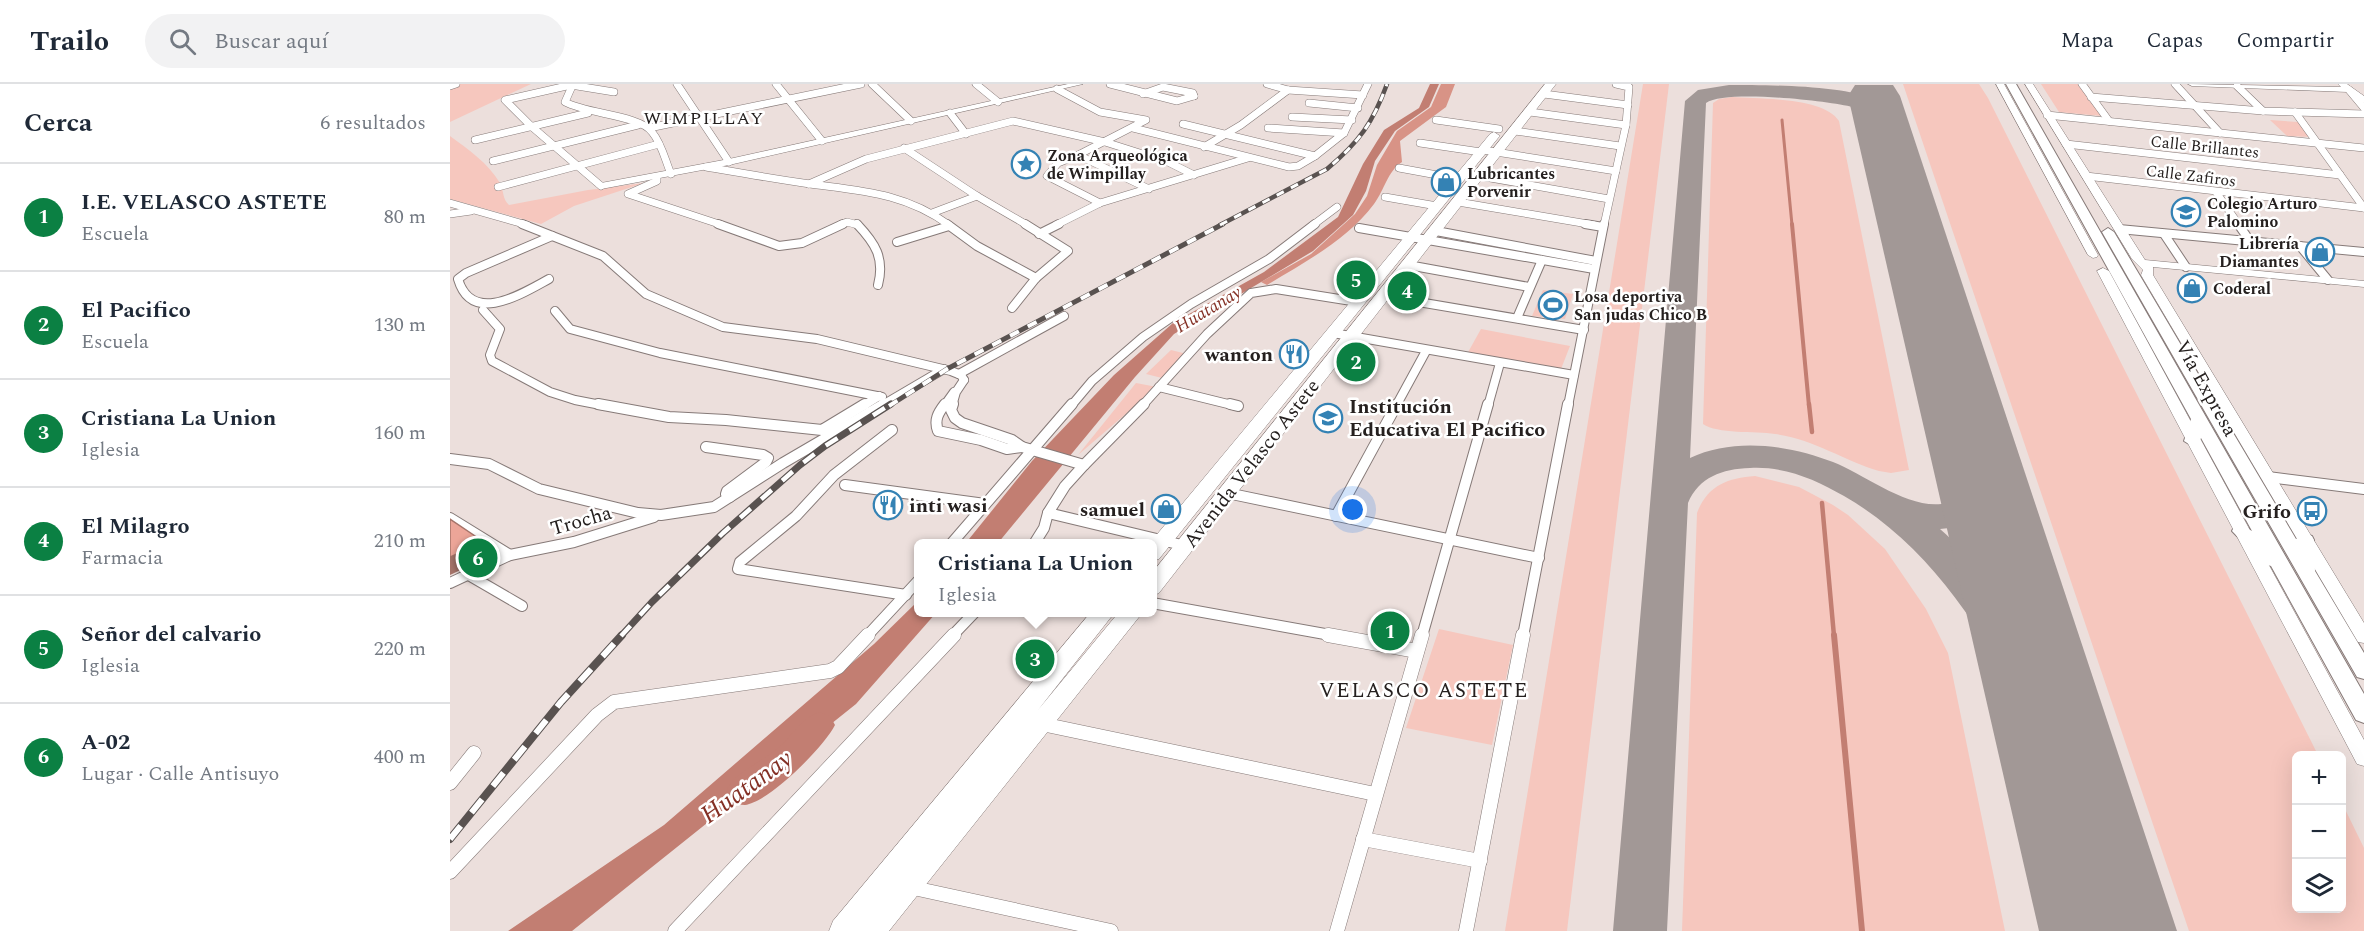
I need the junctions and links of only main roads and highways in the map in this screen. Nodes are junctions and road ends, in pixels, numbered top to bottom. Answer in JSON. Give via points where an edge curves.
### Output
{"nodes":[{"id":1,"x":1079,"y":84,"type":"edge"},
{"id":2,"x":2000,"y":84,"type":"edge"},
{"id":3,"x":2011,"y":84,"type":"edge"},
{"id":4,"x":2020,"y":84,"type":"edge"},
{"id":5,"x":2029,"y":84,"type":"edge"},
{"id":6,"x":2192,"y":84,"type":"edge"},
{"id":7,"x":2312,"y":84,"type":"edge"},
{"id":8,"x":2358,"y":84,"type":"edge"},
{"id":9,"x":2344,"y":86,"type":"edge"},
{"id":10,"x":1544,"y":87,"type":"edge"},
{"id":11,"x":2364,"y":89,"type":"edge"},
{"id":12,"x":2364,"y":100,"type":"edge"},
{"id":13,"x":601,"y":186,"type":"road end"},
{"id":14,"x":1425,"y":236,"type":"junction"},
{"id":15,"x":2099,"y":253,"type":"junction"},
{"id":16,"x":2120,"y":254,"type":"junction"},
{"id":17,"x":2133,"y":271,"type":"junction"},
{"id":18,"x":2362,"y":290,"type":"edge"},
{"id":19,"x":2199,"y":419,"type":"junction"},
{"id":20,"x":2218,"y":422,"type":"junction"},
{"id":21,"x":2192,"y":441,"type":"junction"},
{"id":22,"x":2250,"y":447,"type":"junction"},
{"id":23,"x":2241,"y":531,"type":"junction"},
{"id":24,"x":2305,"y":540,"type":"junction"},
{"id":25,"x":1157,"y":548,"type":"edge"},
{"id":26,"x":2284,"y":571,"type":"junction"},
{"id":27,"x":2306,"y":572,"type":"junction"},
{"id":28,"x":1157,"y":582,"type":"edge"},
{"id":29,"x":1100,"y":617,"type":"edge"},
{"id":30,"x":1128,"y":617,"type":"edge"},
{"id":31,"x":2364,"y":637,"type":"edge"},
{"id":32,"x":2364,"y":671,"type":"edge"},
{"id":33,"x":2364,"y":714,"type":"edge"},
{"id":34,"x":2364,"y":758,"type":"edge"},
{"id":35,"x":843,"y":931,"type":"edge"},
{"id":36,"x":871,"y":931,"type":"edge"}],
"edges":[{"from":1,"to":13,"type":"main road","via":[[706,167]]},
{"from":2,"to":15,"type":"main road","name":"Vía Expresa"},
{"from":3,"to":15,"type":"main road","name":"Vía Expresa"},
{"from":4,"to":16,"type":"main road","name":"Vía Expresa"},
{"from":5,"to":17,"type":"main road","name":"Vía Expresa","via":[[2119,230]]},
{"from":6,"to":9,"type":"main road"},
{"from":7,"to":9,"type":"main road"},
{"from":8,"to":11,"type":"main road"},
{"from":9,"to":12,"type":"main road"},
{"from":10,"to":14,"type":"highway","name":"Avenida Velasco Astete","via":[[1530,112],[1479,177]]},
{"from":10,"to":14,"type":"highway","name":"Avenida Velasco Astete","via":[[1500,129],[1437,206]]},
{"from":14,"to":25,"type":"highway","name":"Avenida Velasco Astete","via":[[1358,302]]},
{"from":14,"to":28,"type":"highway","name":"Avenida Velasco Astete","via":[[1408,266]]},
{"from":15,"to":16,"type":"main road"},
{"from":15,"to":17,"type":"main road","name":"Vía Expresa"},
{"from":16,"to":17,"type":"main road","name":"Vía Expresa"},
{"from":17,"to":18,"type":"main road"},
{"from":17,"to":18,"type":"main road","via":[[2186,267],[2348,282]]},
{"from":17,"to":19,"type":"main road","name":"Vía Expresa"},
{"from":17,"to":20,"type":"main road","name":"Vía Expresa"},
{"from":17,"to":21,"type":"main road","name":"Vía Expresa"},
{"from":17,"to":22,"type":"main road","name":"Vía Expresa"},
{"from":19,"to":21,"type":"main road"},
{"from":19,"to":26,"type":"main road","name":"Vía Expresa"},
{"from":20,"to":22,"type":"main road"},
{"from":20,"to":27,"type":"main road","name":"Vía Expresa"},
{"from":21,"to":23,"type":"main road","name":"Vía Expresa"},
{"from":22,"to":24,"type":"main road","name":"Vía Expresa"},
{"from":23,"to":26,"type":"main road"},
{"from":23,"to":34,"type":"main road","name":"Vía Expresa"},
{"from":24,"to":27,"type":"main road"},
{"from":24,"to":31,"type":"main road","name":"Vía Expresa"},
{"from":26,"to":33,"type":"main road","name":"Vía Expresa"},
{"from":27,"to":32,"type":"main road","name":"Vía Expresa"},
{"from":29,"to":35,"type":"highway"},
{"from":30,"to":36,"type":"highway"}]}
